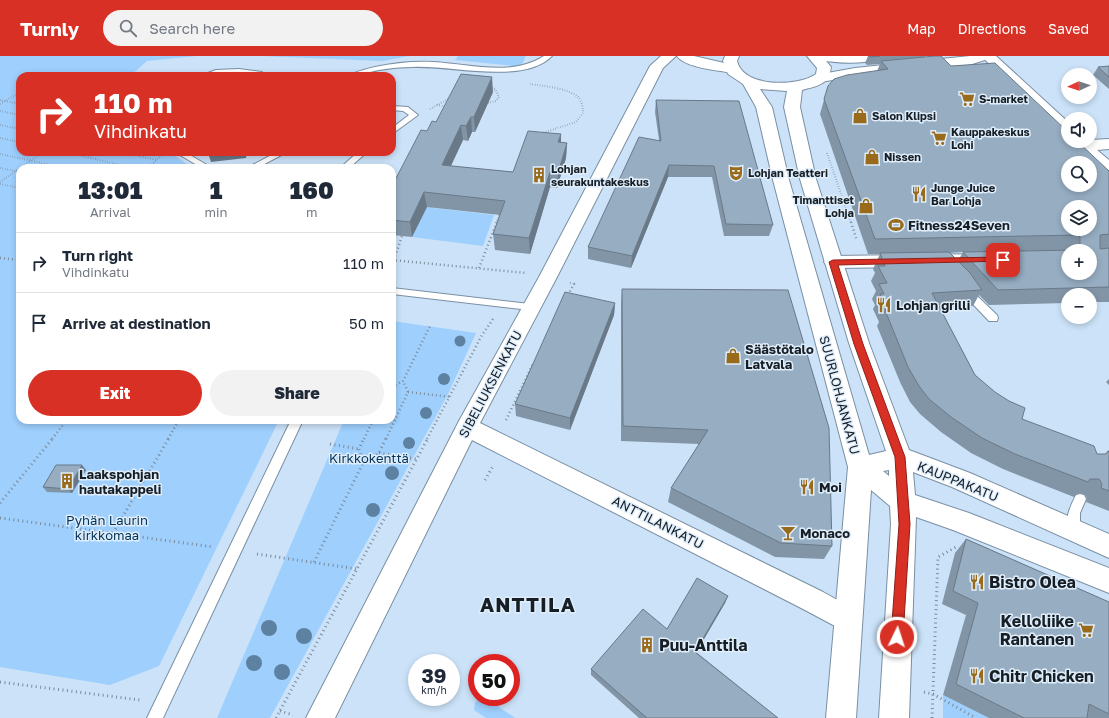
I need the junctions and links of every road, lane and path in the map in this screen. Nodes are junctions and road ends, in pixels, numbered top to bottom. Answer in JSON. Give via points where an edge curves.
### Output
{"nodes":[{"id":1,"x":549,"y":56,"type":"edge"},
{"id":2,"x":669,"y":56,"type":"edge"},
{"id":3,"x":684,"y":56,"type":"edge"},
{"id":4,"x":814,"y":56,"type":"edge"},
{"id":5,"x":888,"y":56,"type":"edge"},
{"id":6,"x":983,"y":56,"type":"edge"},
{"id":7,"x":988,"y":56,"type":"edge"},
{"id":8,"x":732,"y":63,"type":"edge"},
{"id":9,"x":457,"y":67,"type":"junction"},
{"id":10,"x":367,"y":72,"type":"edge"},
{"id":11,"x":821,"y":78,"type":"junction"},
{"id":12,"x":528,"y":84,"type":"dead end"},
{"id":13,"x":749,"y":84,"type":"junction"},
{"id":14,"x":488,"y":88,"type":"edge"},
{"id":15,"x":795,"y":88,"type":"junction"},
{"id":16,"x":16,"y":94,"type":"edge"},
{"id":17,"x":0,"y":100,"type":"edge"},
{"id":18,"x":5,"y":101,"type":"junction"},
{"id":19,"x":16,"y":103,"type":"edge"},
{"id":20,"x":488,"y":103,"type":"edge"},
{"id":21,"x":0,"y":104,"type":"edge"},
{"id":22,"x":437,"y":105,"type":"junction"},
{"id":23,"x":396,"y":108,"type":"edge"},
{"id":24,"x":452,"y":109,"type":"edge"},
{"id":25,"x":0,"y":111,"type":"edge"},
{"id":26,"x":16,"y":114,"type":"edge"},
{"id":27,"x":414,"y":115,"type":"junction"},
{"id":28,"x":1061,"y":124,"type":"edge"},
{"id":29,"x":0,"y":125,"type":"edge"},
{"id":30,"x":16,"y":128,"type":"edge"},
{"id":31,"x":396,"y":129,"type":"edge"},
{"id":32,"x":538,"y":134,"type":"edge"},
{"id":33,"x":0,"y":138,"type":"edge"},
{"id":34,"x":16,"y":141,"type":"edge"},
{"id":35,"x":1097,"y":144,"type":"edge"},
{"id":36,"x":1109,"y":144,"type":"edge"},
{"id":37,"x":1086,"y":148,"type":"edge"},
{"id":38,"x":826,"y":152,"type":"dead end"},
{"id":39,"x":0,"y":154,"type":"edge"},
{"id":40,"x":37,"y":156,"type":"edge"},
{"id":41,"x":82,"y":156,"type":"edge"},
{"id":42,"x":139,"y":156,"type":"edge"},
{"id":43,"x":161,"y":156,"type":"dead end"},
{"id":44,"x":186,"y":156,"type":"edge"},
{"id":45,"x":275,"y":156,"type":"edge"},
{"id":46,"x":359,"y":156,"type":"edge"},
{"id":47,"x":31,"y":160,"type":"junction"},
{"id":48,"x":157,"y":160,"type":"junction"},
{"id":49,"x":25,"y":164,"type":"edge"},
{"id":50,"x":48,"y":164,"type":"edge"},
{"id":51,"x":116,"y":164,"type":"edge"},
{"id":52,"x":152,"y":164,"type":"edge"},
{"id":53,"x":201,"y":164,"type":"edge"},
{"id":54,"x":259,"y":164,"type":"edge"},
{"id":55,"x":349,"y":164,"type":"edge"},
{"id":56,"x":0,"y":168,"type":"edge"},
{"id":57,"x":1109,"y":169,"type":"edge"},
{"id":58,"x":15,"y":171,"type":"joint"},
{"id":59,"x":0,"y":183,"type":"edge"},
{"id":60,"x":16,"y":187,"type":"edge"},
{"id":61,"x":503,"y":207,"type":"edge"},
{"id":62,"x":402,"y":236,"type":"edge"},
{"id":63,"x":396,"y":252,"type":"edge"},
{"id":64,"x":0,"y":258,"type":"edge"},
{"id":65,"x":16,"y":260,"type":"edge"},
{"id":66,"x":396,"y":260,"type":"edge"},
{"id":67,"x":1003,"y":260,"type":"edge"},
{"id":68,"x":833,"y":262,"type":"junction"},
{"id":69,"x":864,"y":262,"type":"junction"},
{"id":70,"x":479,"y":268,"type":"junction"},
{"id":71,"x":548,"y":277,"type":"junction"},
{"id":72,"x":961,"y":281,"type":"edge"},
{"id":73,"x":396,"y":291,"type":"edge"},
{"id":74,"x":567,"y":297,"type":"edge"},
{"id":75,"x":530,"y":307,"type":"junction"},
{"id":76,"x":993,"y":318,"type":"dead end"},
{"id":77,"x":431,"y":324,"type":"dead end"},
{"id":78,"x":536,"y":358,"type":"edge"},
{"id":79,"x":403,"y":381,"type":"junction"},
{"id":80,"x":396,"y":385,"type":"edge"},
{"id":81,"x":408,"y":392,"type":"junction"},
{"id":82,"x":450,"y":397,"type":"dead end"},
{"id":83,"x":396,"y":417,"type":"edge"},
{"id":84,"x":64,"y":424,"type":"edge"},
{"id":85,"x":177,"y":424,"type":"edge"},
{"id":86,"x":295,"y":424,"type":"edge"},
{"id":87,"x":371,"y":424,"type":"edge"},
{"id":88,"x":393,"y":424,"type":"edge"},
{"id":89,"x":467,"y":426,"type":"junction"},
{"id":90,"x":330,"y":444,"type":"dead end"},
{"id":91,"x":504,"y":445,"type":"junction"},
{"id":92,"x":359,"y":449,"type":"junction"},
{"id":93,"x":379,"y":453,"type":"junction"},
{"id":94,"x":900,"y":457,"type":"junction"},
{"id":95,"x":417,"y":459,"type":"dead end"},
{"id":96,"x":363,"y":463,"type":"junction"},
{"id":97,"x":860,"y":467,"type":"junction"},
{"id":98,"x":485,"y":480,"type":"dead end"},
{"id":99,"x":1080,"y":499,"type":"edge"},
{"id":100,"x":902,"y":501,"type":"junction"},
{"id":101,"x":0,"y":503,"type":"edge"},
{"id":102,"x":0,"y":518,"type":"edge"},
{"id":103,"x":1074,"y":531,"type":"junction"},
{"id":104,"x":113,"y":533,"type":"junction"},
{"id":105,"x":959,"y":545,"type":"dead end"},
{"id":106,"x":1109,"y":546,"type":"edge"},
{"id":107,"x":216,"y":548,"type":"dead end"},
{"id":108,"x":281,"y":557,"type":"dead end"},
{"id":109,"x":314,"y":562,"type":"junction"},
{"id":110,"x":357,"y":569,"type":"dead end"},
{"id":111,"x":1109,"y":581,"type":"edge"},
{"id":112,"x":848,"y":620,"type":"junction"},
{"id":113,"x":0,"y":682,"type":"edge"},
{"id":114,"x":932,"y":694,"type":"junction"},
{"id":115,"x":156,"y":715,"type":"edge"},
{"id":116,"x":320,"y":718,"type":"edge"},
{"id":117,"x":841,"y":718,"type":"edge"},
{"id":118,"x":894,"y":718,"type":"edge"},
{"id":119,"x":932,"y":718,"type":"edge"},
{"id":120,"x":976,"y":718,"type":"edge"}],
"edges":[{"from":1,"to":9,"type":"lane","via":[[538,64],[517,69]]},
{"from":2,"to":71,"type":"street","name":"SIBELIUKSENKATU","via":[[657,66]]},
{"from":3,"to":8,"type":"main road","via":[[694,61]]},
{"from":4,"to":5,"type":"main road","via":[[846,59]]},
{"from":4,"to":11,"type":"main road","via":[[824,68],[824,75]]},
{"from":6,"to":11,"type":"main road","via":[[970,61],[854,72]]},
{"from":7,"to":28,"type":"street"},
{"from":8,"to":13,"type":"main road","name":"SUURLOHJANKATU","via":[[741,79]]},
{"from":9,"to":10,"type":"lane","via":[[432,64]]},
{"from":9,"to":22,"type":"path","via":[[464,84],[453,96]]},
{"from":11,"to":15,"type":"main road","via":[[810,85]]},
{"from":12,"to":32,"type":"path","via":[[572,93],[580,98],[583,106],[583,113],[576,122]]},
{"from":13,"to":15,"type":"main road"},
{"from":13,"to":97,"type":"main road","name":"SUURLOHJANKATU","via":[[764,107],[781,180]]},
{"from":14,"to":20,"type":"path","via":[[495,89],[499,97],[496,101]]},
{"from":15,"to":68,"type":"main road","via":[[792,107],[794,118],[808,179]]},
{"from":16,"to":18,"type":"path"},
{"from":17,"to":18,"type":"path"},
{"from":18,"to":19,"type":"path"},
{"from":18,"to":21,"type":"path"},
{"from":22,"to":24,"type":"path"},
{"from":22,"to":27,"type":"path"},
{"from":23,"to":27,"type":"lane","via":[[405,109]]},
{"from":25,"to":26,"type":"path"},
{"from":27,"to":31,"type":"lane"},
{"from":29,"to":30,"type":"path"},
{"from":33,"to":34,"type":"path"},
{"from":35,"to":36,"type":"street"},
{"from":37,"to":57,"type":"street"},
{"from":38,"to":69,"type":"path"},
{"from":39,"to":47,"type":"path"},
{"from":40,"to":47,"type":"path"},
{"from":41,"to":51,"type":"path"},
{"from":42,"to":48,"type":"path"},
{"from":43,"to":48,"type":"path"},
{"from":44,"to":53,"type":"lane"},
{"from":45,"to":54,"type":"lane"},
{"from":46,"to":55,"type":"lane"},
{"from":47,"to":49,"type":"path"},
{"from":47,"to":50,"type":"path"},
{"from":48,"to":52,"type":"path"},
{"from":56,"to":58,"type":"path"},
{"from":58,"to":59,"type":"path"},
{"from":59,"to":60,"type":"path"},
{"from":61,"to":70,"type":"path"},
{"from":62,"to":63,"type":"path"},
{"from":64,"to":65,"type":"path"},
{"from":66,"to":70,"type":"path"},
{"from":67,"to":69,"type":"street","via":[[946,266]]},
{"from":68,"to":69,"type":"street"},
{"from":68,"to":94,"type":"main road","via":[[859,344]]},
{"from":70,"to":71,"type":"path"},
{"from":71,"to":74,"type":"path","via":[[574,284]]},
{"from":71,"to":75,"type":"street","name":"SIBELIUKSENKATU"},
{"from":72,"to":76,"type":"lane","via":[[973,298]]},
{"from":73,"to":75,"type":"lane"},
{"from":75,"to":89,"type":"street","name":"SIBELIUKSENKATU"},
{"from":77,"to":79,"type":"path"},
{"from":78,"to":91,"type":"path","via":[[506,420]]},
{"from":79,"to":80,"type":"path"},
{"from":79,"to":81,"type":"path"},
{"from":81,"to":82,"type":"path"},
{"from":81,"to":83,"type":"path"},
{"from":84,"to":101,"type":"path"},
{"from":85,"to":104,"type":"path"},
{"from":86,"to":115,"type":"lane"},
{"from":87,"to":92,"type":"path"},
{"from":88,"to":93,"type":"path"},
{"from":89,"to":91,"type":"street","name":"ANTTILANKATU"},
{"from":89,"to":116,"type":"street","name":"SIBELIUKSENKATU"},
{"from":90,"to":92,"type":"path"},
{"from":91,"to":98,"type":"path"},
{"from":91,"to":112,"type":"street","name":"ANTTILANKATU"},
{"from":92,"to":96,"type":"path"},
{"from":93,"to":95,"type":"path"},
{"from":93,"to":96,"type":"path"},
{"from":94,"to":97,"type":"main road"},
{"from":94,"to":100,"type":"main road"},
{"from":94,"to":103,"type":"main road","name":"KAUPPAKATU","via":[[961,480]]},
{"from":96,"to":109,"type":"path"},
{"from":97,"to":100,"type":"main road"},
{"from":97,"to":112,"type":"main road","name":"SUURLOHJANKATU"},
{"from":99,"to":103,"type":"lane","via":[[1074,514]]},
{"from":100,"to":111,"type":"main road","via":[[960,520]]},
{"from":100,"to":118,"type":"main road","via":[[904,524]]},
{"from":102,"to":104,"type":"path"},
{"from":103,"to":106,"type":"main road","name":"KAUPPAKATU"},
{"from":104,"to":107,"type":"path"},
{"from":105,"to":114,"type":"path","via":[[938,557]]},
{"from":108,"to":109,"type":"path"},
{"from":109,"to":110,"type":"path"},
{"from":112,"to":117,"type":"main road","name":"SUURLOHJANKATU"},
{"from":113,"to":115,"type":"path","via":[[139,699]]},
{"from":114,"to":119,"type":"path"},
{"from":114,"to":120,"type":"path"}]}
